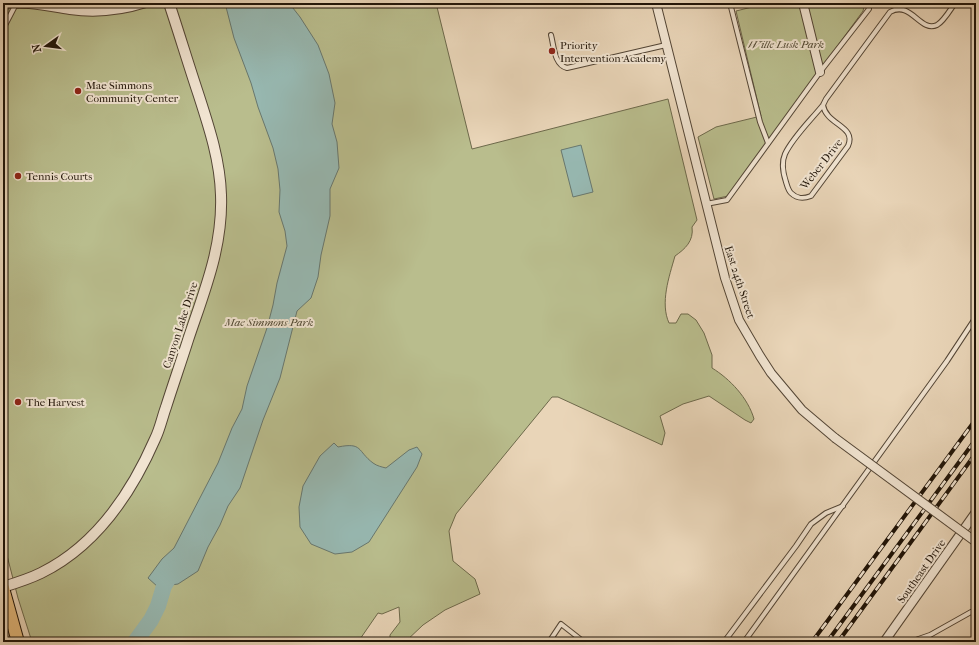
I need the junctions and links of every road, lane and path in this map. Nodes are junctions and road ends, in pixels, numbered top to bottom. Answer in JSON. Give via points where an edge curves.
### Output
{"nodes":[{"id":1,"x":146,"y":3,"type":"edge"},
{"id":2,"x":169,"y":3,"type":"edge"},
{"id":3,"x":656,"y":3,"type":"edge"},
{"id":4,"x":730,"y":3,"type":"edge"},
{"id":5,"x":803,"y":3,"type":"edge"},
{"id":6,"x":867,"y":3,"type":"edge"},
{"id":7,"x":955,"y":3,"type":"edge"},
{"id":8,"x":16,"y":4,"type":"junction"},
{"id":9,"x":3,"y":5,"type":"edge"},
{"id":10,"x":3,"y":29,"type":"edge"},
{"id":11,"x":551,"y":35,"type":"dead end"},
{"id":12,"x":666,"y":45,"type":"junction"},
{"id":13,"x":820,"y":72,"type":"junction"},
{"id":14,"x":823,"y":105,"type":"junction"},
{"id":15,"x":768,"y":143,"type":"junction"},
{"id":16,"x":706,"y":204,"type":"junction"},
{"id":17,"x":976,"y":318,"type":"edge"},
{"id":18,"x":843,"y":506,"type":"junction"},
{"id":19,"x":976,"y":512,"type":"edge"},
{"id":20,"x":976,"y":542,"type":"edge"},
{"id":21,"x":3,"y":587,"type":"edge"},
{"id":22,"x":976,"y":611,"type":"edge"},
{"id":23,"x":18,"y":642,"type":"edge"},
{"id":24,"x":549,"y":642,"type":"edge"},
{"id":25,"x":584,"y":642,"type":"edge"},
{"id":26,"x":724,"y":642,"type":"edge"},
{"id":27,"x":744,"y":642,"type":"edge"},
{"id":28,"x":884,"y":642,"type":"edge"},
{"id":29,"x":910,"y":642,"type":"edge"}],
"edges":[{"from":1,"to":8,"type":"street","via":[[101,12]]},
{"from":2,"to":21,"type":"street","name":"Canyon Lake Drive","via":[[212,136],[218,166],[221,218],[213,265],[156,438],[124,496],[92,538],[75,552],[40,574]]},
{"from":3,"to":12,"type":"street","name":"East 24th Street"},
{"from":4,"to":15,"type":"lane","via":[[760,122]]},
{"from":5,"to":13,"type":"street"},
{"from":6,"to":13,"type":"lane","via":[[869,9]]},
{"from":7,"to":14,"type":"lane","name":"Weber Drive","via":[[938,25],[934,26],[928,26],[905,9],[899,8],[890,12]]},
{"from":8,"to":9,"type":"street"},
{"from":8,"to":10,"type":"lane"},
{"from":11,"to":12,"type":"lane","via":[[558,62],[567,68]]},
{"from":12,"to":16,"type":"street","name":"East 24th Street"},
{"from":13,"to":15,"type":"lane"},
{"from":14,"to":14,"type":"lane","name":"Weber Drive","via":[[792,143],[784,155],[782,164],[790,192],[804,199],[810,196],[850,141],[850,135],[826,115]]},
{"from":15,"to":16,"type":"lane","via":[[728,200]]},
{"from":16,"to":20,"type":"street","name":"East 24th Street","bridge":true,"via":[[739,320],[760,356],[787,393],[802,410],[835,438]]},
{"from":17,"to":18,"type":"lane"},
{"from":18,"to":26,"type":"lane","via":[[826,513],[811,524]]},
{"from":18,"to":27,"type":"lane"},
{"from":19,"to":28,"type":"street","name":"Southeast Drive"},
{"from":21,"to":23,"type":"main road"},
{"from":22,"to":29,"type":"lane","via":[[930,635]]},
{"from":24,"to":25,"type":"lane","via":[[561,624]]}]}
